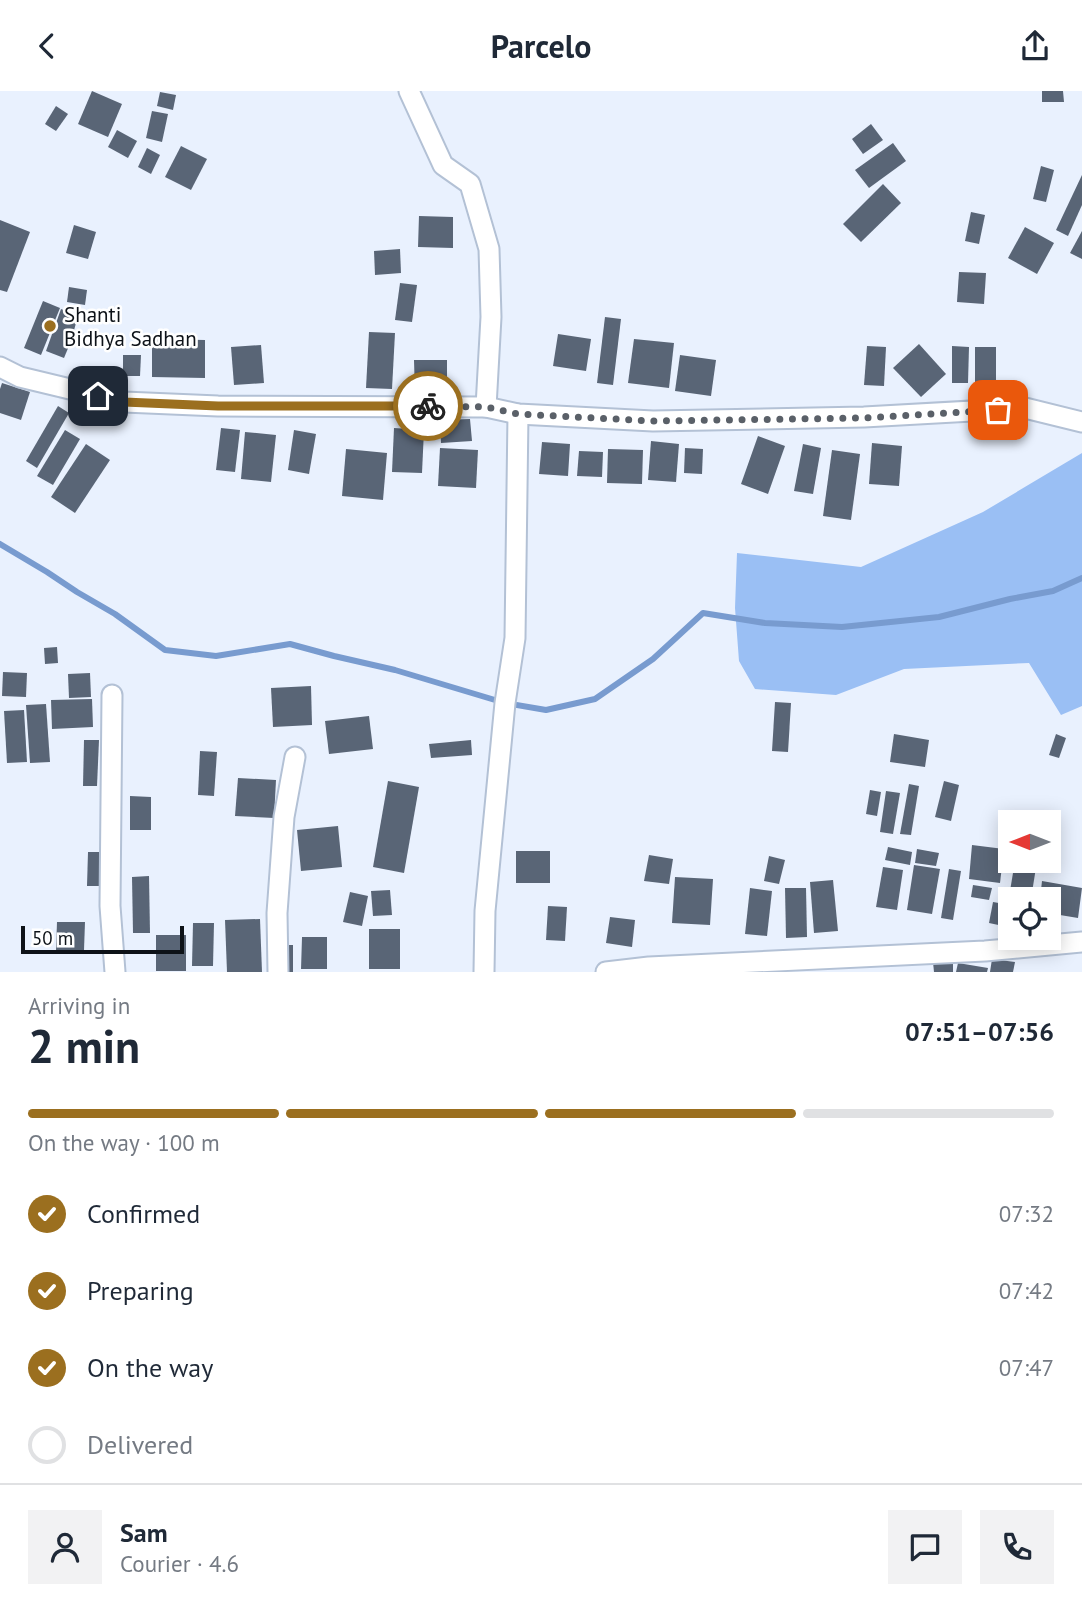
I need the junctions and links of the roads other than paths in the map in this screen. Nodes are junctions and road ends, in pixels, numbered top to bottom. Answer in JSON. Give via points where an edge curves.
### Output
{"nodes":[{"id":1,"x":409,"y":91,"type":"edge"},
{"id":2,"x":0,"y":367,"type":"edge"},
{"id":3,"x":486,"y":407,"type":"junction"},
{"id":4,"x":518,"y":414,"type":"junction"},
{"id":5,"x":1082,"y":422,"type":"edge"},
{"id":6,"x":112,"y":695,"type":"dead end"},
{"id":7,"x":295,"y":757,"type":"dead end"},
{"id":8,"x":1082,"y":942,"type":"edge"},
{"id":9,"x":115,"y":972,"type":"edge"},
{"id":10,"x":278,"y":972,"type":"edge"},
{"id":11,"x":484,"y":972,"type":"edge"},
{"id":12,"x":606,"y":972,"type":"edge"}],
"edges":[{"from":1,"to":3,"type":"street","via":[[443,165],[470,184],[489,249]]},
{"from":2,"to":3,"type":"street","via":[[20,377],[124,402]]},
{"from":3,"to":4,"type":"street"},
{"from":4,"to":5,"type":"street","via":[[653,421],[864,418],[1025,408]]},
{"from":4,"to":11,"type":"street","via":[[515,638],[485,911]]},
{"from":6,"to":9,"type":"street","via":[[110,906]]},
{"from":7,"to":10,"type":"street","via":[[284,817]]},
{"from":8,"to":12,"type":"street"}]}
